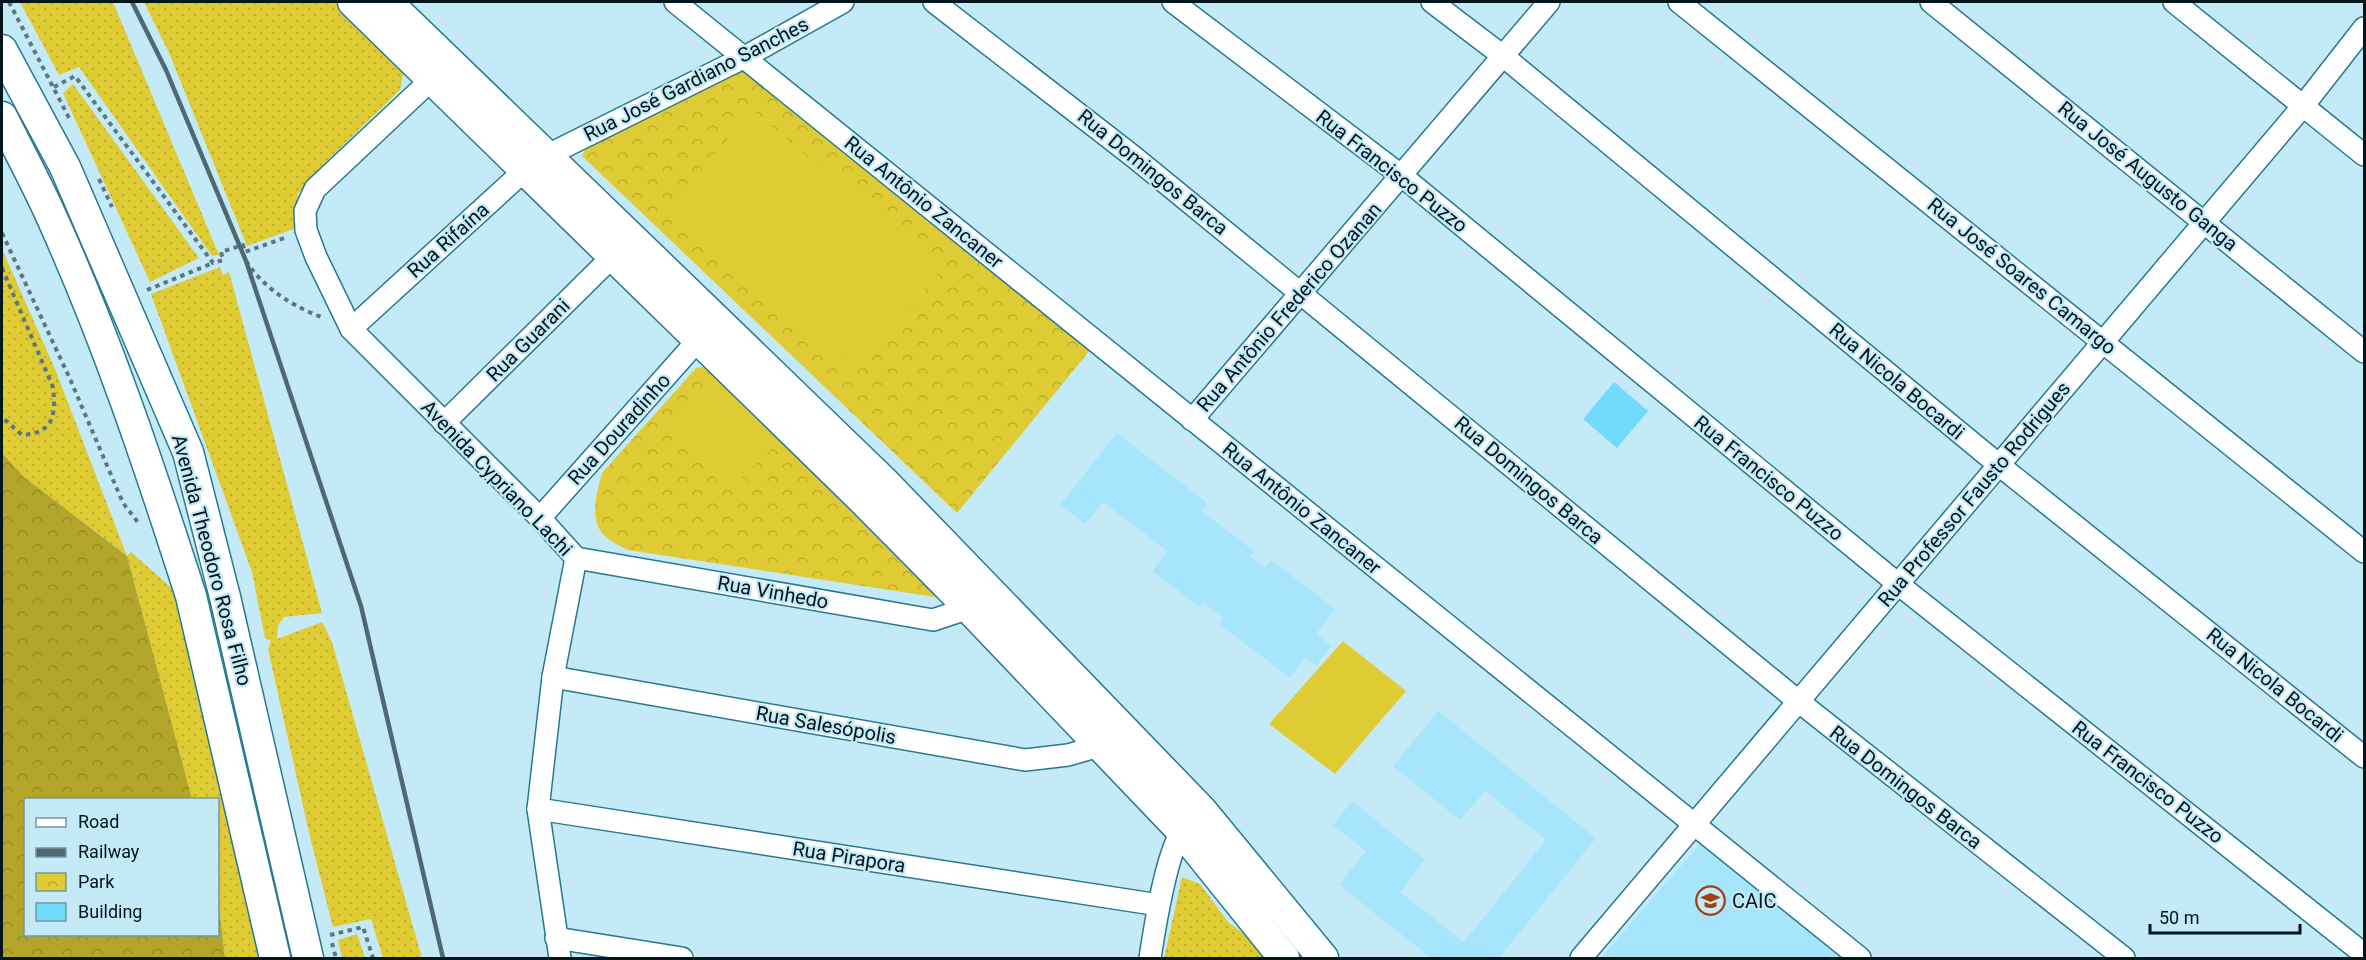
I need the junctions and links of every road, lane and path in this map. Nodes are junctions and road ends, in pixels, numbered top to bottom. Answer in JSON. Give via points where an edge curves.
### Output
{"nodes":[{"id":1,"x":353,"y":2,"type":"edge"},
{"id":2,"x":387,"y":2,"type":"edge"},
{"id":3,"x":675,"y":2,"type":"edge"},
{"id":4,"x":843,"y":2,"type":"edge"},
{"id":5,"x":934,"y":2,"type":"edge"},
{"id":6,"x":1173,"y":2,"type":"edge"},
{"id":7,"x":1432,"y":2,"type":"edge"},
{"id":8,"x":1549,"y":2,"type":"edge"},
{"id":9,"x":1679,"y":2,"type":"edge"},
{"id":10,"x":1931,"y":2,"type":"edge"},
{"id":11,"x":2174,"y":2,"type":"edge"},
{"id":12,"x":2364,"y":28,"type":"edge"},
{"id":13,"x":2,"y":50,"type":"edge"},
{"id":14,"x":1503,"y":56,"type":"junction"},
{"id":15,"x":745,"y":57,"type":"junction"},
{"id":16,"x":430,"y":80,"type":"junction"},
{"id":17,"x":54,"y":87,"type":"dead end"},
{"id":18,"x":2303,"y":106,"type":"junction"},
{"id":19,"x":2,"y":117,"type":"edge"},
{"id":20,"x":2364,"y":155,"type":"edge"},
{"id":21,"x":536,"y":163,"type":"junction"},
{"id":22,"x":1402,"y":176,"type":"junction"},
{"id":23,"x":305,"y":220,"type":"junction"},
{"id":24,"x":2205,"y":221,"type":"junction"},
{"id":25,"x":2,"y":233,"type":"edge"},
{"id":26,"x":612,"y":257,"type":"junction"},
{"id":27,"x":246,"y":261,"type":"dead end"},
{"id":28,"x":213,"y":263,"type":"junction"},
{"id":29,"x":2,"y":268,"type":"edge"},
{"id":30,"x":147,"y":290,"type":"dead end"},
{"id":31,"x":1302,"y":293,"type":"junction"},
{"id":32,"x":351,"y":329,"type":"junction"},
{"id":33,"x":699,"y":339,"type":"junction"},
{"id":34,"x":2103,"y":340,"type":"junction"},
{"id":35,"x":2364,"y":352,"type":"edge"},
{"id":36,"x":2,"y":417,"type":"edge"},
{"id":37,"x":1192,"y":420,"type":"junction"},
{"id":38,"x":444,"y":423,"type":"junction"},
{"id":39,"x":1999,"y":465,"type":"junction"},
{"id":40,"x":872,"y":490,"type":"junction"},
{"id":41,"x":540,"y":518,"type":"junction"},
{"id":42,"x":143,"y":528,"type":"dead end"},
{"id":43,"x":2364,"y":552,"type":"edge"},
{"id":44,"x":576,"y":558,"type":"junction"},
{"id":45,"x":1898,"y":584,"type":"junction"},
{"id":46,"x":969,"y":608,"type":"junction"},
{"id":47,"x":554,"y":677,"type":"junction"},
{"id":48,"x":1798,"y":701,"type":"junction"},
{"id":49,"x":1099,"y":746,"type":"junction"},
{"id":50,"x":2364,"y":757,"type":"edge"},
{"id":51,"x":538,"y":809,"type":"junction"},
{"id":52,"x":1191,"y":821,"type":"junction"},
{"id":53,"x":1695,"y":825,"type":"junction"},
{"id":54,"x":284,"y":852,"type":"junction"},
{"id":55,"x":253,"y":858,"type":"junction"},
{"id":56,"x":1159,"y":905,"type":"junction"},
{"id":57,"x":330,"y":935,"type":"dead end"},
{"id":58,"x":558,"y":948,"type":"edge"},
{"id":59,"x":2364,"y":954,"type":"edge"},
{"id":60,"x":275,"y":958,"type":"edge"},
{"id":61,"x":308,"y":958,"type":"edge"},
{"id":62,"x":373,"y":958,"type":"edge"},
{"id":63,"x":682,"y":958,"type":"edge"},
{"id":64,"x":1150,"y":958,"type":"edge"},
{"id":65,"x":1284,"y":958,"type":"edge"},
{"id":66,"x":1323,"y":958,"type":"edge"},
{"id":67,"x":1581,"y":958,"type":"edge"},
{"id":68,"x":1860,"y":958,"type":"edge"},
{"id":69,"x":2124,"y":958,"type":"edge"}],
"edges":[{"from":1,"to":16,"type":"main road"},
{"from":2,"to":21,"type":"main road"},
{"from":3,"to":15,"type":"street","name":"Rua Antônio Zancaner"},
{"from":4,"to":15,"type":"street","name":"Rua José Gardiano Sanches"},
{"from":5,"to":31,"type":"street","name":"Rua Domingos Barca"},
{"from":6,"to":22,"type":"street","name":"Rua Francisco Puzzo"},
{"from":7,"to":14,"type":"street","name":"Rua Nicola Bocardi"},
{"from":8,"to":14,"type":"street","name":"Rua Antônio Frederico Ozanan"},
{"from":9,"to":34,"type":"street","name":"Rua José Soares Camargo"},
{"from":10,"to":24,"type":"street","name":"Rua José Augusto Ganga"},
{"from":11,"to":18,"type":"street"},
{"from":12,"to":18,"type":"street","name":"Rua Professor Fausto Rodrigues"},
{"from":13,"to":54,"type":"main road","name":"Avenida Theodoro Rosa Filho","via":[[65,167],[188,452]]},
{"from":14,"to":22,"type":"street","name":"Rua Antônio Frederico Ozanan"},
{"from":14,"to":39,"type":"street","name":"Rua Nicola Bocardi"},
{"from":15,"to":21,"type":"street","name":"Rua José Gardiano Sanches"},
{"from":15,"to":37,"type":"street","name":"Rua Antônio Zancaner"},
{"from":16,"to":21,"type":"main road"},
{"from":16,"to":23,"type":"street","via":[[315,189]]},
{"from":17,"to":28,"type":"path","via":[[75,76]]},
{"from":18,"to":20,"type":"street"},
{"from":18,"to":24,"type":"street","name":"Rua Professor Fausto Rodrigues"},
{"from":19,"to":55,"type":"main road","name":"Avenida Theodoro Rosa Filho","via":[[47,207],[93,315],[146,457],[191,596]]},
{"from":21,"to":26,"type":"main road"},
{"from":21,"to":32,"type":"street","name":"Rua Rifaína"},
{"from":21,"to":40,"type":"main road"},
{"from":22,"to":31,"type":"street","name":"Rua Antônio Frederico Ozanan"},
{"from":22,"to":45,"type":"street","name":"Rua Francisco Puzzo"},
{"from":23,"to":28,"type":"path","via":[[245,252],[243,244],[221,252],[223,260]]},
{"from":23,"to":32,"type":"street","name":"Avenida Cypriano Lachi","via":[[316,257]]},
{"from":24,"to":34,"type":"street","name":"Rua Professor Fausto Rodrigues"},
{"from":24,"to":35,"type":"street","name":"Rua José Augusto Ganga"},
{"from":25,"to":42,"type":"path","via":[[123,503]]},
{"from":26,"to":33,"type":"main road"},
{"from":26,"to":38,"type":"street","name":"Rua Guarani"},
{"from":27,"to":32,"type":"path","via":[[276,293]]},
{"from":28,"to":30,"type":"path"},
{"from":29,"to":36,"type":"path","via":[[53,387],[55,405],[51,423],[37,434],[22,435]]},
{"from":31,"to":37,"type":"street","name":"Rua Antônio Frederico Ozanan"},
{"from":31,"to":48,"type":"street","name":"Rua Domingos Barca"},
{"from":32,"to":38,"type":"street","name":"Avenida Cypriano Lachi"},
{"from":33,"to":40,"type":"main road"},
{"from":33,"to":41,"type":"street","name":"Rua Douradinho"},
{"from":34,"to":39,"type":"street","name":"Rua Professor Fausto Rodrigues"},
{"from":34,"to":43,"type":"street","name":"Rua José Soares Camargo"},
{"from":37,"to":53,"type":"street","name":"Rua Antônio Zancaner"},
{"from":38,"to":41,"type":"street","name":"Avenida Cypriano Lachi"},
{"from":39,"to":45,"type":"street","name":"Rua Professor Fausto Rodrigues"},
{"from":39,"to":50,"type":"street","name":"Rua Nicola Bocardi"},
{"from":40,"to":46,"type":"main road"},
{"from":40,"to":52,"type":"main road"},
{"from":41,"to":44,"type":"street","name":"Avenida Cypriano Lachi"},
{"from":44,"to":46,"type":"street","name":"Rua Vinhedo","via":[[933,620]]},
{"from":44,"to":47,"type":"street","name":"Avenida Cypriano Lachi"},
{"from":45,"to":48,"type":"street","name":"Rua Professor Fausto Rodrigues"},
{"from":45,"to":59,"type":"street","name":"Rua Francisco Puzzo"},
{"from":46,"to":49,"type":"main road"},
{"from":47,"to":49,"type":"street","name":"Rua Salesópolis","via":[[1025,760],[1068,755]]},
{"from":47,"to":51,"type":"street","name":"Avenida Cypriano Lachi"},
{"from":48,"to":53,"type":"street","name":"Rua Professor Fausto Rodrigues"},
{"from":48,"to":69,"type":"street","name":"Rua Domingos Barca"},
{"from":49,"to":52,"type":"main road"},
{"from":51,"to":56,"type":"street","name":"Rua Pirapora"},
{"from":51,"to":58,"type":"street","name":"Avenida Cypriano Lachi"},
{"from":52,"to":56,"type":"street"},
{"from":52,"to":65,"type":"main road"},
{"from":52,"to":66,"type":"main road"},
{"from":53,"to":67,"type":"street","name":"Rua Professor Fausto Rodrigues"},
{"from":53,"to":68,"type":"street","name":"Rua Antônio Zancaner"},
{"from":54,"to":55,"type":"main road"},
{"from":54,"to":61,"type":"main road","name":"Avenida Theodoro Rosa Filho"},
{"from":55,"to":60,"type":"main road","name":"Avenida Theodoro Rosa Filho"},
{"from":56,"to":64,"type":"street"},
{"from":57,"to":62,"type":"path","via":[[363,927]]},
{"from":58,"to":63,"type":"street"}]}
